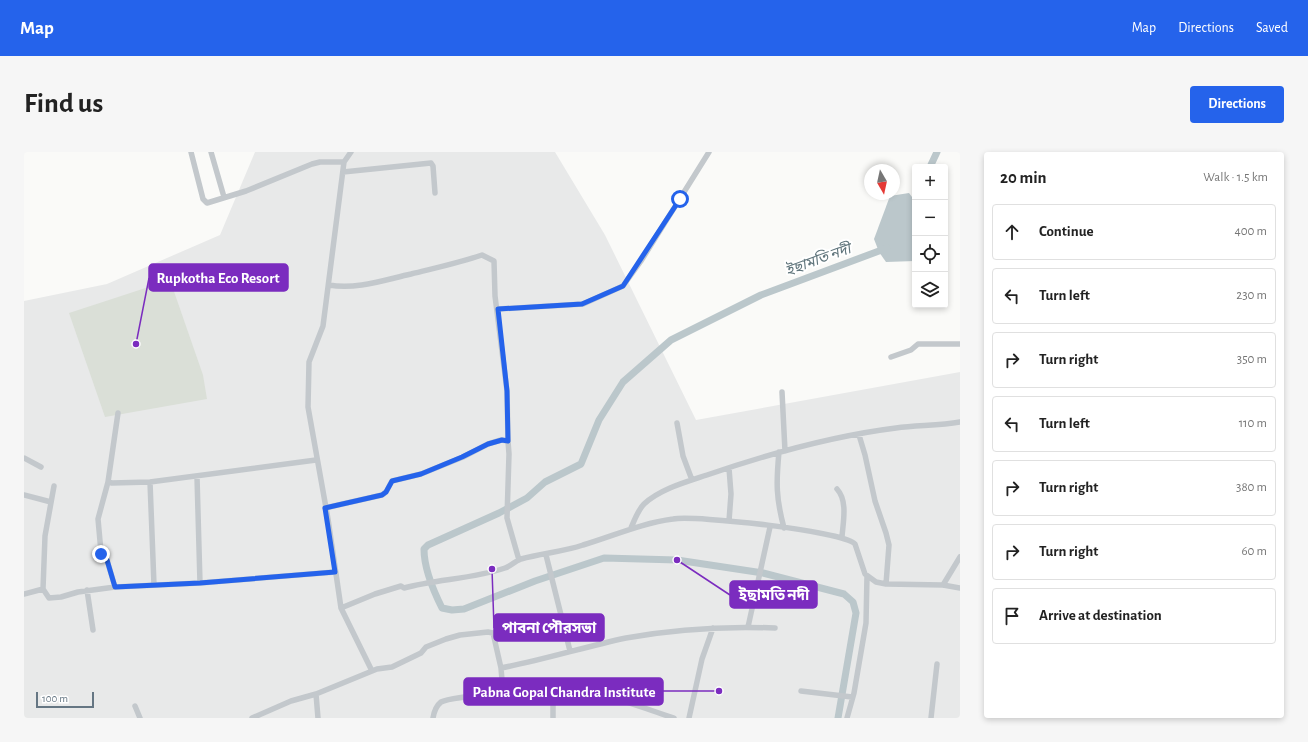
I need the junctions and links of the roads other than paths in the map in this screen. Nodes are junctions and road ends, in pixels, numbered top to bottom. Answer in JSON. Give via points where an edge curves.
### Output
{"nodes":[{"id":1,"x":191,"y":152,"type":"edge"},
{"id":2,"x":211,"y":152,"type":"edge"},
{"id":3,"x":351,"y":152,"type":"edge"},
{"id":4,"x":709,"y":152,"type":"edge"},
{"id":5,"x":344,"y":162,"type":"junction"},
{"id":6,"x":343,"y":172,"type":"junction"},
{"id":7,"x":435,"y":193,"type":"dead end"},
{"id":8,"x":224,"y":197,"type":"junction"},
{"id":9,"x":329,"y":285,"type":"junction"},
{"id":10,"x":498,"y":309,"type":"junction"},
{"id":11,"x":960,"y":344,"type":"edge"},
{"id":12,"x":890,"y":357,"type":"dead end"},
{"id":13,"x":782,"y":392,"type":"dead end"},
{"id":14,"x":118,"y":413,"type":"dead end"},
{"id":15,"x":960,"y":422,"type":"edge"},
{"id":16,"x":677,"y":423,"type":"dead end"},
{"id":17,"x":859,"y":435,"type":"junction"},
{"id":18,"x":508,"y":441,"type":"junction"},
{"id":19,"x":782,"y":452,"type":"junction"},
{"id":20,"x":24,"y":458,"type":"edge"},
{"id":21,"x":316,"y":460,"type":"junction"},
{"id":22,"x":41,"y":467,"type":"dead end"},
{"id":23,"x":729,"y":468,"type":"junction"},
{"id":24,"x":197,"y":477,"type":"junction"},
{"id":25,"x":692,"y":480,"type":"junction"},
{"id":26,"x":108,"y":482,"type":"junction"},
{"id":27,"x":150,"y":482,"type":"junction"},
{"id":28,"x":54,"y":486,"type":"dead end"},
{"id":29,"x":837,"y":489,"type":"dead end"},
{"id":30,"x":24,"y":495,"type":"edge"},
{"id":31,"x":51,"y":502,"type":"junction"},
{"id":32,"x":325,"y":508,"type":"junction"},
{"id":33,"x":729,"y":521,"type":"junction"},
{"id":34,"x":770,"y":527,"type":"junction"},
{"id":35,"x":632,"y":528,"type":"junction"},
{"id":36,"x":784,"y":528,"type":"junction"},
{"id":37,"x":842,"y":538,"type":"junction"},
{"id":38,"x":546,"y":555,"type":"junction"},
{"id":39,"x":960,"y":557,"type":"edge"},
{"id":40,"x":518,"y":560,"type":"junction"},
{"id":41,"x":335,"y":572,"type":"junction"},
{"id":42,"x":867,"y":576,"type":"junction"},
{"id":43,"x":200,"y":583,"type":"junction"},
{"id":44,"x":886,"y":584,"type":"junction"},
{"id":45,"x":154,"y":585,"type":"junction"},
{"id":46,"x":943,"y":585,"type":"junction"},
{"id":47,"x":115,"y":587,"type":"junction"},
{"id":48,"x":960,"y":588,"type":"edge"},
{"id":49,"x":43,"y":589,"type":"junction"},
{"id":50,"x":87,"y":590,"type":"junction"},
{"id":51,"x":24,"y":594,"type":"edge"},
{"id":52,"x":341,"y":608,"type":"junction"},
{"id":53,"x":748,"y":627,"type":"junction"},
{"id":54,"x":713,"y":628,"type":"junction"},
{"id":55,"x":775,"y":628,"type":"dead end"},
{"id":56,"x":93,"y":630,"type":"dead end"},
{"id":57,"x":570,"y":651,"type":"junction"},
{"id":58,"x":938,"y":664,"type":"dead end"},
{"id":59,"x":501,"y":668,"type":"junction"},
{"id":60,"x":372,"y":671,"type":"junction"},
{"id":61,"x":553,"y":690,"type":"junction"},
{"id":62,"x":800,"y":691,"type":"dead end"},
{"id":63,"x":503,"y":692,"type":"junction"},
{"id":64,"x":316,"y":694,"type":"junction"},
{"id":65,"x":850,"y":697,"type":"junction"},
{"id":66,"x":135,"y":706,"type":"dead end"},
{"id":67,"x":140,"y":718,"type":"edge"},
{"id":68,"x":252,"y":718,"type":"edge"},
{"id":69,"x":318,"y":718,"type":"edge"},
{"id":70,"x":433,"y":718,"type":"edge"},
{"id":71,"x":553,"y":718,"type":"edge"},
{"id":72,"x":674,"y":718,"type":"edge"},
{"id":73,"x":689,"y":718,"type":"edge"},
{"id":74,"x":847,"y":718,"type":"edge"},
{"id":75,"x":931,"y":718,"type":"edge"}],
"edges":[{"from":1,"to":8,"type":"street","via":[[204,202]]},
{"from":2,"to":8,"type":"street"},
{"from":3,"to":5,"type":"street"},
{"from":4,"to":10,"type":"street","via":[[623,286],[582,304]]},
{"from":5,"to":6,"type":"street"},
{"from":5,"to":8,"type":"street","via":[[317,163]]},
{"from":6,"to":7,"type":"street","via":[[430,163],[434,166]]},
{"from":6,"to":9,"type":"street"},
{"from":9,"to":10,"type":"street","via":[[362,285],[445,267],[485,255],[494,261],[495,265]]},
{"from":9,"to":21,"type":"street","via":[[324,326],[309,362],[308,407]]},
{"from":10,"to":18,"type":"street","via":[[506,384]]},
{"from":11,"to":12,"type":"street","via":[[918,344],[911,350]]},
{"from":13,"to":19,"type":"street"},
{"from":14,"to":26,"type":"street"},
{"from":15,"to":17,"type":"street","via":[[896,428]]},
{"from":16,"to":25,"type":"street","via":[[683,456]]},
{"from":17,"to":19,"type":"street"},
{"from":17,"to":44,"type":"street","via":[[889,545]]},
{"from":18,"to":32,"type":"street","via":[[488,444],[421,474],[392,481],[382,495]]},
{"from":18,"to":40,"type":"street","via":[[510,454],[507,518]]},
{"from":19,"to":23,"type":"street"},
{"from":19,"to":36,"type":"street","via":[[776,487]]},
{"from":20,"to":22,"type":"street"},
{"from":21,"to":24,"type":"street"},
{"from":21,"to":32,"type":"street"},
{"from":23,"to":25,"type":"street"},
{"from":23,"to":33,"type":"street"},
{"from":24,"to":27,"type":"street"},
{"from":24,"to":43,"type":"street"},
{"from":25,"to":35,"type":"street","via":[[660,493],[643,504]]},
{"from":26,"to":27,"type":"street"},
{"from":26,"to":47,"type":"street","via":[[98,519],[101,552],[107,560]]},
{"from":27,"to":45,"type":"street"},
{"from":28,"to":31,"type":"street"},
{"from":29,"to":37,"type":"street","via":[[844,505]]},
{"from":30,"to":31,"type":"street"},
{"from":31,"to":49,"type":"street","via":[[45,536]]},
{"from":32,"to":41,"type":"street"},
{"from":33,"to":34,"type":"street"},
{"from":33,"to":35,"type":"street","via":[[685,517]]},
{"from":34,"to":36,"type":"street"},
{"from":34,"to":53,"type":"street"},
{"from":35,"to":38,"type":"street","via":[[582,546]]},
{"from":36,"to":37,"type":"street"},
{"from":37,"to":42,"type":"street","via":[[855,544]]},
{"from":38,"to":40,"type":"street"},
{"from":38,"to":57,"type":"street"},
{"from":39,"to":46,"type":"street"},
{"from":40,"to":52,"type":"street","via":[[505,568],[404,588],[392,588]]},
{"from":41,"to":43,"type":"street"},
{"from":41,"to":52,"type":"street"},
{"from":42,"to":44,"type":"street","via":[[876,582]]},
{"from":42,"to":65,"type":"street","via":[[866,623]]},
{"from":43,"to":45,"type":"street"},
{"from":44,"to":46,"type":"street"},
{"from":45,"to":47,"type":"street"},
{"from":46,"to":48,"type":"street"},
{"from":47,"to":50,"type":"street"},
{"from":49,"to":50,"type":"street","via":[[49,598]]},
{"from":49,"to":51,"type":"street"},
{"from":50,"to":56,"type":"street"},
{"from":52,"to":60,"type":"street"},
{"from":53,"to":54,"type":"street"},
{"from":53,"to":55,"type":"street"},
{"from":54,"to":57,"type":"street","via":[[678,630]]},
{"from":54,"to":73,"type":"street","via":[[702,659]]},
{"from":57,"to":59,"type":"street"},
{"from":58,"to":75,"type":"street"},
{"from":59,"to":60,"type":"street","via":[[493,633],[488,632],[446,639],[392,667]]},
{"from":59,"to":63,"type":"street"},
{"from":60,"to":64,"type":"street"},
{"from":61,"to":63,"type":"street"},
{"from":61,"to":71,"type":"street"},
{"from":61,"to":72,"type":"street","via":[[573,688]]},
{"from":62,"to":65,"type":"street"},
{"from":63,"to":70,"type":"street","via":[[442,702],[434,711]]},
{"from":64,"to":68,"type":"street","via":[[290,701]]},
{"from":64,"to":69,"type":"street"},
{"from":65,"to":74,"type":"street"},
{"from":66,"to":67,"type":"street"}]}
